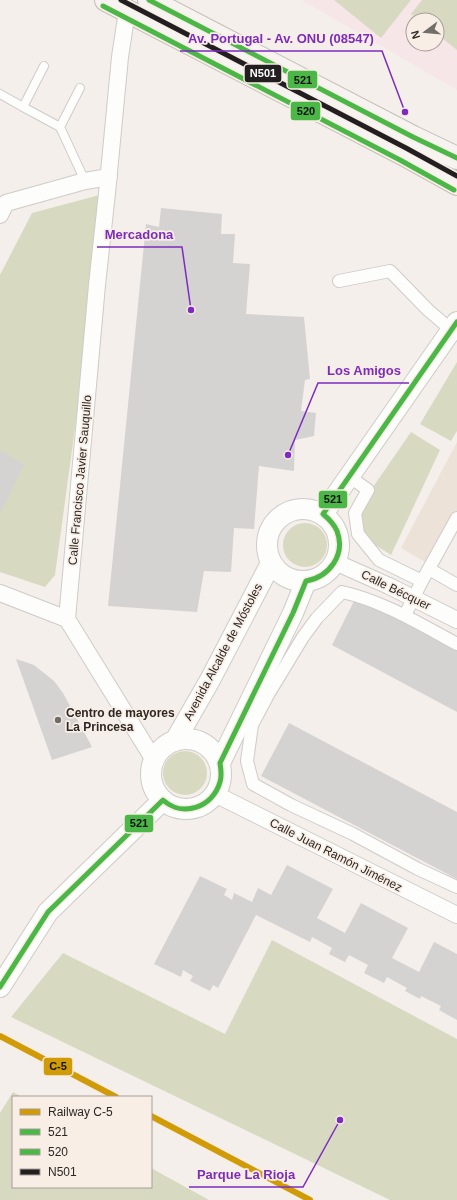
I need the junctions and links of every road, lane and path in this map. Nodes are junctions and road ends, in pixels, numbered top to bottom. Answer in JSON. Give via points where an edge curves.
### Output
{"nodes":[{"id":1,"x":106,"y":0,"type":"edge"},
{"id":2,"x":149,"y":0,"type":"edge"},
{"id":3,"x":127,"y":11,"type":"junction"},
{"id":4,"x":44,"y":66,"type":"dead end"},
{"id":5,"x":80,"y":88,"type":"dead end"},
{"id":6,"x":0,"y":94,"type":"edge"},
{"id":7,"x":23,"y":107,"type":"junction"},
{"id":8,"x":60,"y":127,"type":"junction"},
{"id":9,"x":457,"y":158,"type":"edge"},
{"id":10,"x":109,"y":177,"type":"junction"},
{"id":11,"x":85,"y":181,"type":"junction"},
{"id":12,"x":457,"y":184,"type":"edge"},
{"id":13,"x":0,"y":215,"type":"edge"},
{"id":14,"x":339,"y":281,"type":"dead end"},
{"id":15,"x":455,"y":329,"type":"edge"},
{"id":16,"x":350,"y":477,"type":"junction"},
{"id":17,"x":323,"y":514,"type":"junction"},
{"id":18,"x":457,"y":518,"type":"edge"},
{"id":19,"x":335,"y":562,"type":"junction"},
{"id":20,"x":271,"y":563,"type":"junction"},
{"id":21,"x":429,"y":569,"type":"junction"},
{"id":22,"x":306,"y":581,"type":"junction"},
{"id":23,"x":422,"y":581,"type":"junction"},
{"id":24,"x":457,"y":585,"type":"edge"},
{"id":25,"x":0,"y":593,"type":"edge"},
{"id":26,"x":414,"y":598,"type":"junction"},
{"id":27,"x":405,"y":615,"type":"junction"},
{"id":28,"x":67,"y":620,"type":"junction"},
{"id":29,"x":457,"y":620,"type":"edge"},
{"id":30,"x":457,"y":644,"type":"edge"},
{"id":31,"x":175,"y":741,"type":"junction"},
{"id":32,"x":154,"y":760,"type":"junction"},
{"id":33,"x":220,"y":763,"type":"junction"},
{"id":34,"x":215,"y":794,"type":"junction"},
{"id":35,"x":163,"y":800,"type":"junction"},
{"id":36,"x":457,"y":887,"type":"edge"},
{"id":37,"x":457,"y":916,"type":"edge"},
{"id":38,"x":0,"y":987,"type":"edge"}],
"edges":[{"from":1,"to":3,"type":"main road"},
{"from":2,"to":9,"type":"main road"},
{"from":3,"to":10,"type":"street","name":"Calle Francisco Javier Sauquillo","via":[[120,57]]},
{"from":3,"to":12,"type":"main road"},
{"from":4,"to":7,"type":"lane"},
{"from":5,"to":8,"type":"lane"},
{"from":6,"to":7,"type":"lane"},
{"from":7,"to":8,"type":"lane"},
{"from":8,"to":11,"type":"lane"},
{"from":10,"to":11,"type":"street"},
{"from":10,"to":28,"type":"street","name":"Calle Francisco Javier Sauquillo"},
{"from":11,"to":13,"type":"street","via":[[6,203]]},
{"from":14,"to":15,"type":"street","via":[[390,271],[428,310]]},
{"from":15,"to":16,"type":"street"},
{"from":16,"to":17,"type":"street"},
{"from":16,"to":23,"type":"street","via":[[368,490],[355,513],[358,534],[379,560]]},
{"from":17,"to":19,"type":"street","via":[[333,524],[338,536],[339,549]]},
{"from":17,"to":20,"type":"street","via":[[312,509],[300,508],[288,511],[278,518],[267,539]]},
{"from":18,"to":21,"type":"street"},
{"from":19,"to":22,"type":"street","via":[[318,578]]},
{"from":19,"to":26,"type":"street","name":"Calle Bécquer"},
{"from":20,"to":22,"type":"street","via":[[280,573],[292,580]]},
{"from":20,"to":31,"type":"street","name":"Avenida Alcalde de Móstoles"},
{"from":21,"to":23,"type":"street"},
{"from":21,"to":24,"type":"street"},
{"from":22,"to":33,"type":"street"},
{"from":23,"to":26,"type":"street"},
{"from":25,"to":28,"type":"street"},
{"from":26,"to":27,"type":"street"},
{"from":26,"to":29,"type":"street","name":"Calle Bécquer"},
{"from":27,"to":30,"type":"street"},
{"from":27,"to":36,"type":"street","via":[[357,595],[342,592],[303,637],[269,693],[252,725],[247,761],[253,784]]},
{"from":28,"to":32,"type":"street"},
{"from":31,"to":32,"type":"street","via":[[163,748]]},
{"from":31,"to":33,"type":"street","via":[[197,741],[207,746]]},
{"from":32,"to":35,"type":"street","via":[[151,770],[152,782]]},
{"from":33,"to":34,"type":"street","via":[[220,784]]},
{"from":34,"to":35,"type":"street","via":[[207,803],[196,808],[173,807]]},
{"from":34,"to":37,"type":"street","name":"Calle Juan Ramón Jiménez"},
{"from":35,"to":38,"type":"street","via":[[48,912]]}]}
